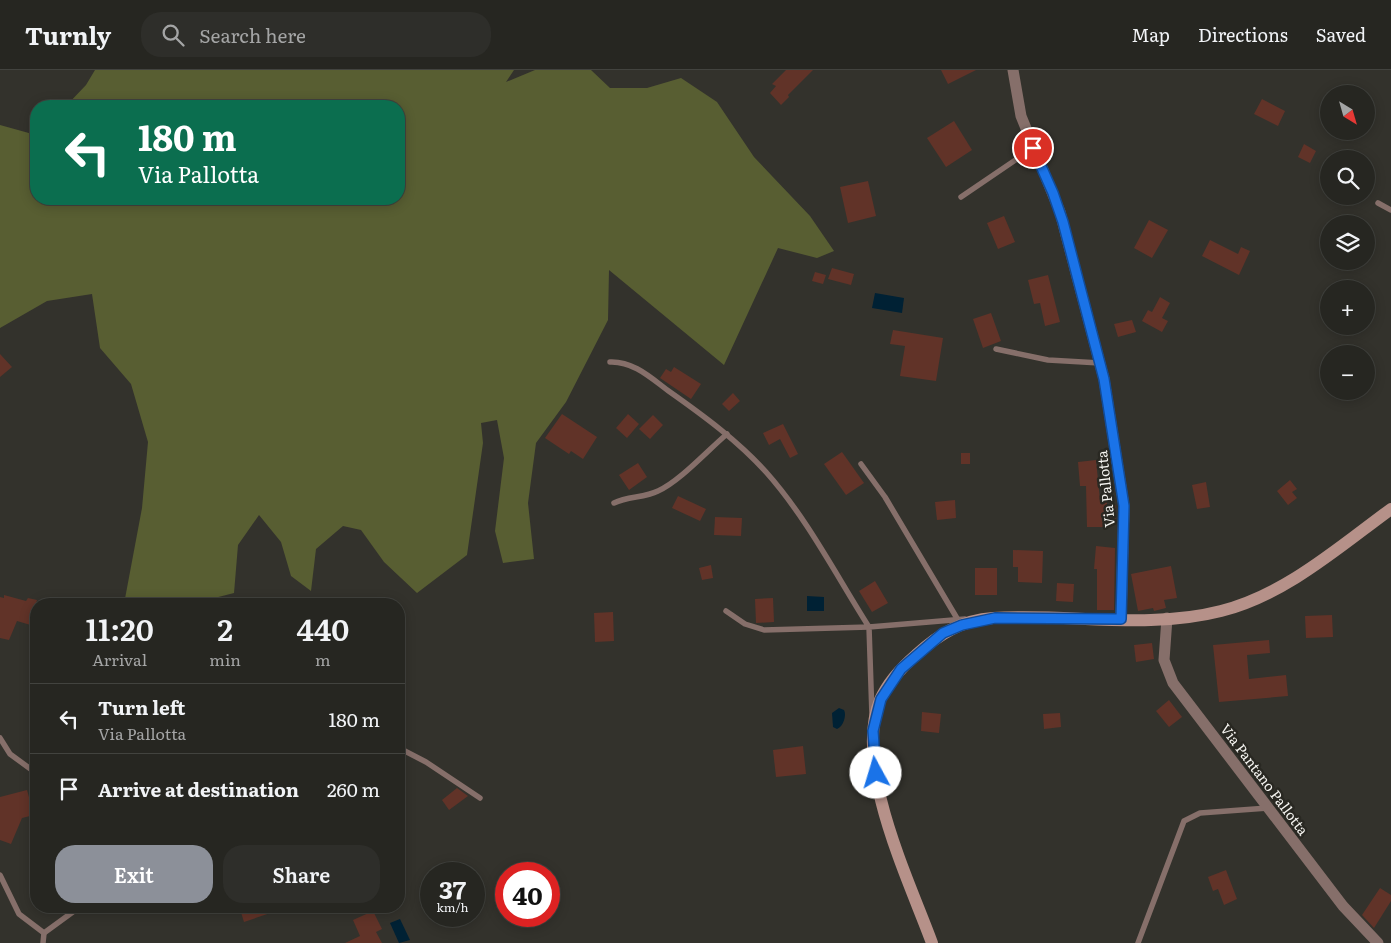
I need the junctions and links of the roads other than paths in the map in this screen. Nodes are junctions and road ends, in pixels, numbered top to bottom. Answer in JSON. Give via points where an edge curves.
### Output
{"nodes":[{"id":1,"x":1013,"y":70,"type":"edge"},
{"id":2,"x":1033,"y":148,"type":"junction"},
{"id":3,"x":961,"y":197,"type":"dead end"},
{"id":4,"x":1378,"y":203,"type":"dead end"},
{"id":5,"x":1391,"y":210,"type":"edge"},
{"id":6,"x":996,"y":349,"type":"dead end"},
{"id":7,"x":610,"y":362,"type":"dead end"},
{"id":8,"x":1101,"y":363,"type":"junction"},
{"id":9,"x":727,"y":434,"type":"junction"},
{"id":10,"x":861,"y":464,"type":"dead end"},
{"id":11,"x":614,"y":503,"type":"dead end"},
{"id":12,"x":1391,"y":509,"type":"edge"},
{"id":13,"x":726,"y":611,"type":"dead end"},
{"id":14,"x":995,"y":618,"type":"junction"},
{"id":15,"x":1167,"y":618,"type":"junction"},
{"id":16,"x":1121,"y":619,"type":"junction"},
{"id":17,"x":958,"y":620,"type":"junction"},
{"id":18,"x":868,"y":627,"type":"junction"},
{"id":19,"x":0,"y":738,"type":"edge"},
{"id":20,"x":405,"y":751,"type":"edge"},
{"id":21,"x":873,"y":757,"type":"junction"},
{"id":22,"x":30,"y":769,"type":"edge"},
{"id":23,"x":480,"y":798,"type":"dead end"},
{"id":24,"x":1268,"y":808,"type":"junction"},
{"id":25,"x":0,"y":875,"type":"edge"},
{"id":26,"x":71,"y":913,"type":"edge"},
{"id":27,"x":44,"y":933,"type":"junction"},
{"id":28,"x":43,"y":943,"type":"edge"},
{"id":29,"x":932,"y":943,"type":"edge"},
{"id":30,"x":1138,"y":943,"type":"edge"},
{"id":31,"x":1378,"y":943,"type":"edge"}],
"edges":[{"from":1,"to":2,"type":"street","name":"Via Pallotta","via":[[1019,109]]},
{"from":2,"to":3,"type":"lane"},
{"from":2,"to":8,"type":"street","name":"Via Pallotta","via":[[1062,217]]},
{"from":4,"to":5,"type":"lane"},
{"from":6,"to":8,"type":"lane","via":[[1048,360]]},
{"from":7,"to":9,"type":"lane","via":[[633,366]]},
{"from":8,"to":16,"type":"street","name":"Via Pallotta","via":[[1124,506]]},
{"from":9,"to":11,"type":"lane","via":[[665,488]]},
{"from":9,"to":18,"type":"lane","via":[[757,462],[790,502]]},
{"from":10,"to":17,"type":"lane","via":[[885,497]]},
{"from":12,"to":15,"type":"street","via":[[1309,568],[1267,593],[1222,611]]},
{"from":13,"to":18,"type":"lane","via":[[745,624],[764,630]]},
{"from":14,"to":16,"type":"street"},
{"from":14,"to":17,"type":"lane"},
{"from":14,"to":21,"type":"street","via":[[949,630],[901,669],[878,706]]},
{"from":15,"to":16,"type":"street"},
{"from":15,"to":24,"type":"street","name":"Via Pantano Pallotta","via":[[1164,665],[1170,677]]},
{"from":17,"to":18,"type":"lane"},
{"from":18,"to":21,"type":"lane"},
{"from":19,"to":22,"type":"lane","via":[[10,754]]},
{"from":20,"to":23,"type":"lane"},
{"from":21,"to":29,"type":"street","via":[[887,820]]},
{"from":24,"to":30,"type":"lane","via":[[1200,813],[1187,818],[1177,836]]},
{"from":24,"to":31,"type":"street","name":"Via Pantano Pallotta","via":[[1346,910]]},
{"from":25,"to":27,"type":"lane","via":[[19,914]]},
{"from":26,"to":27,"type":"lane"},
{"from":27,"to":28,"type":"lane"}]}
